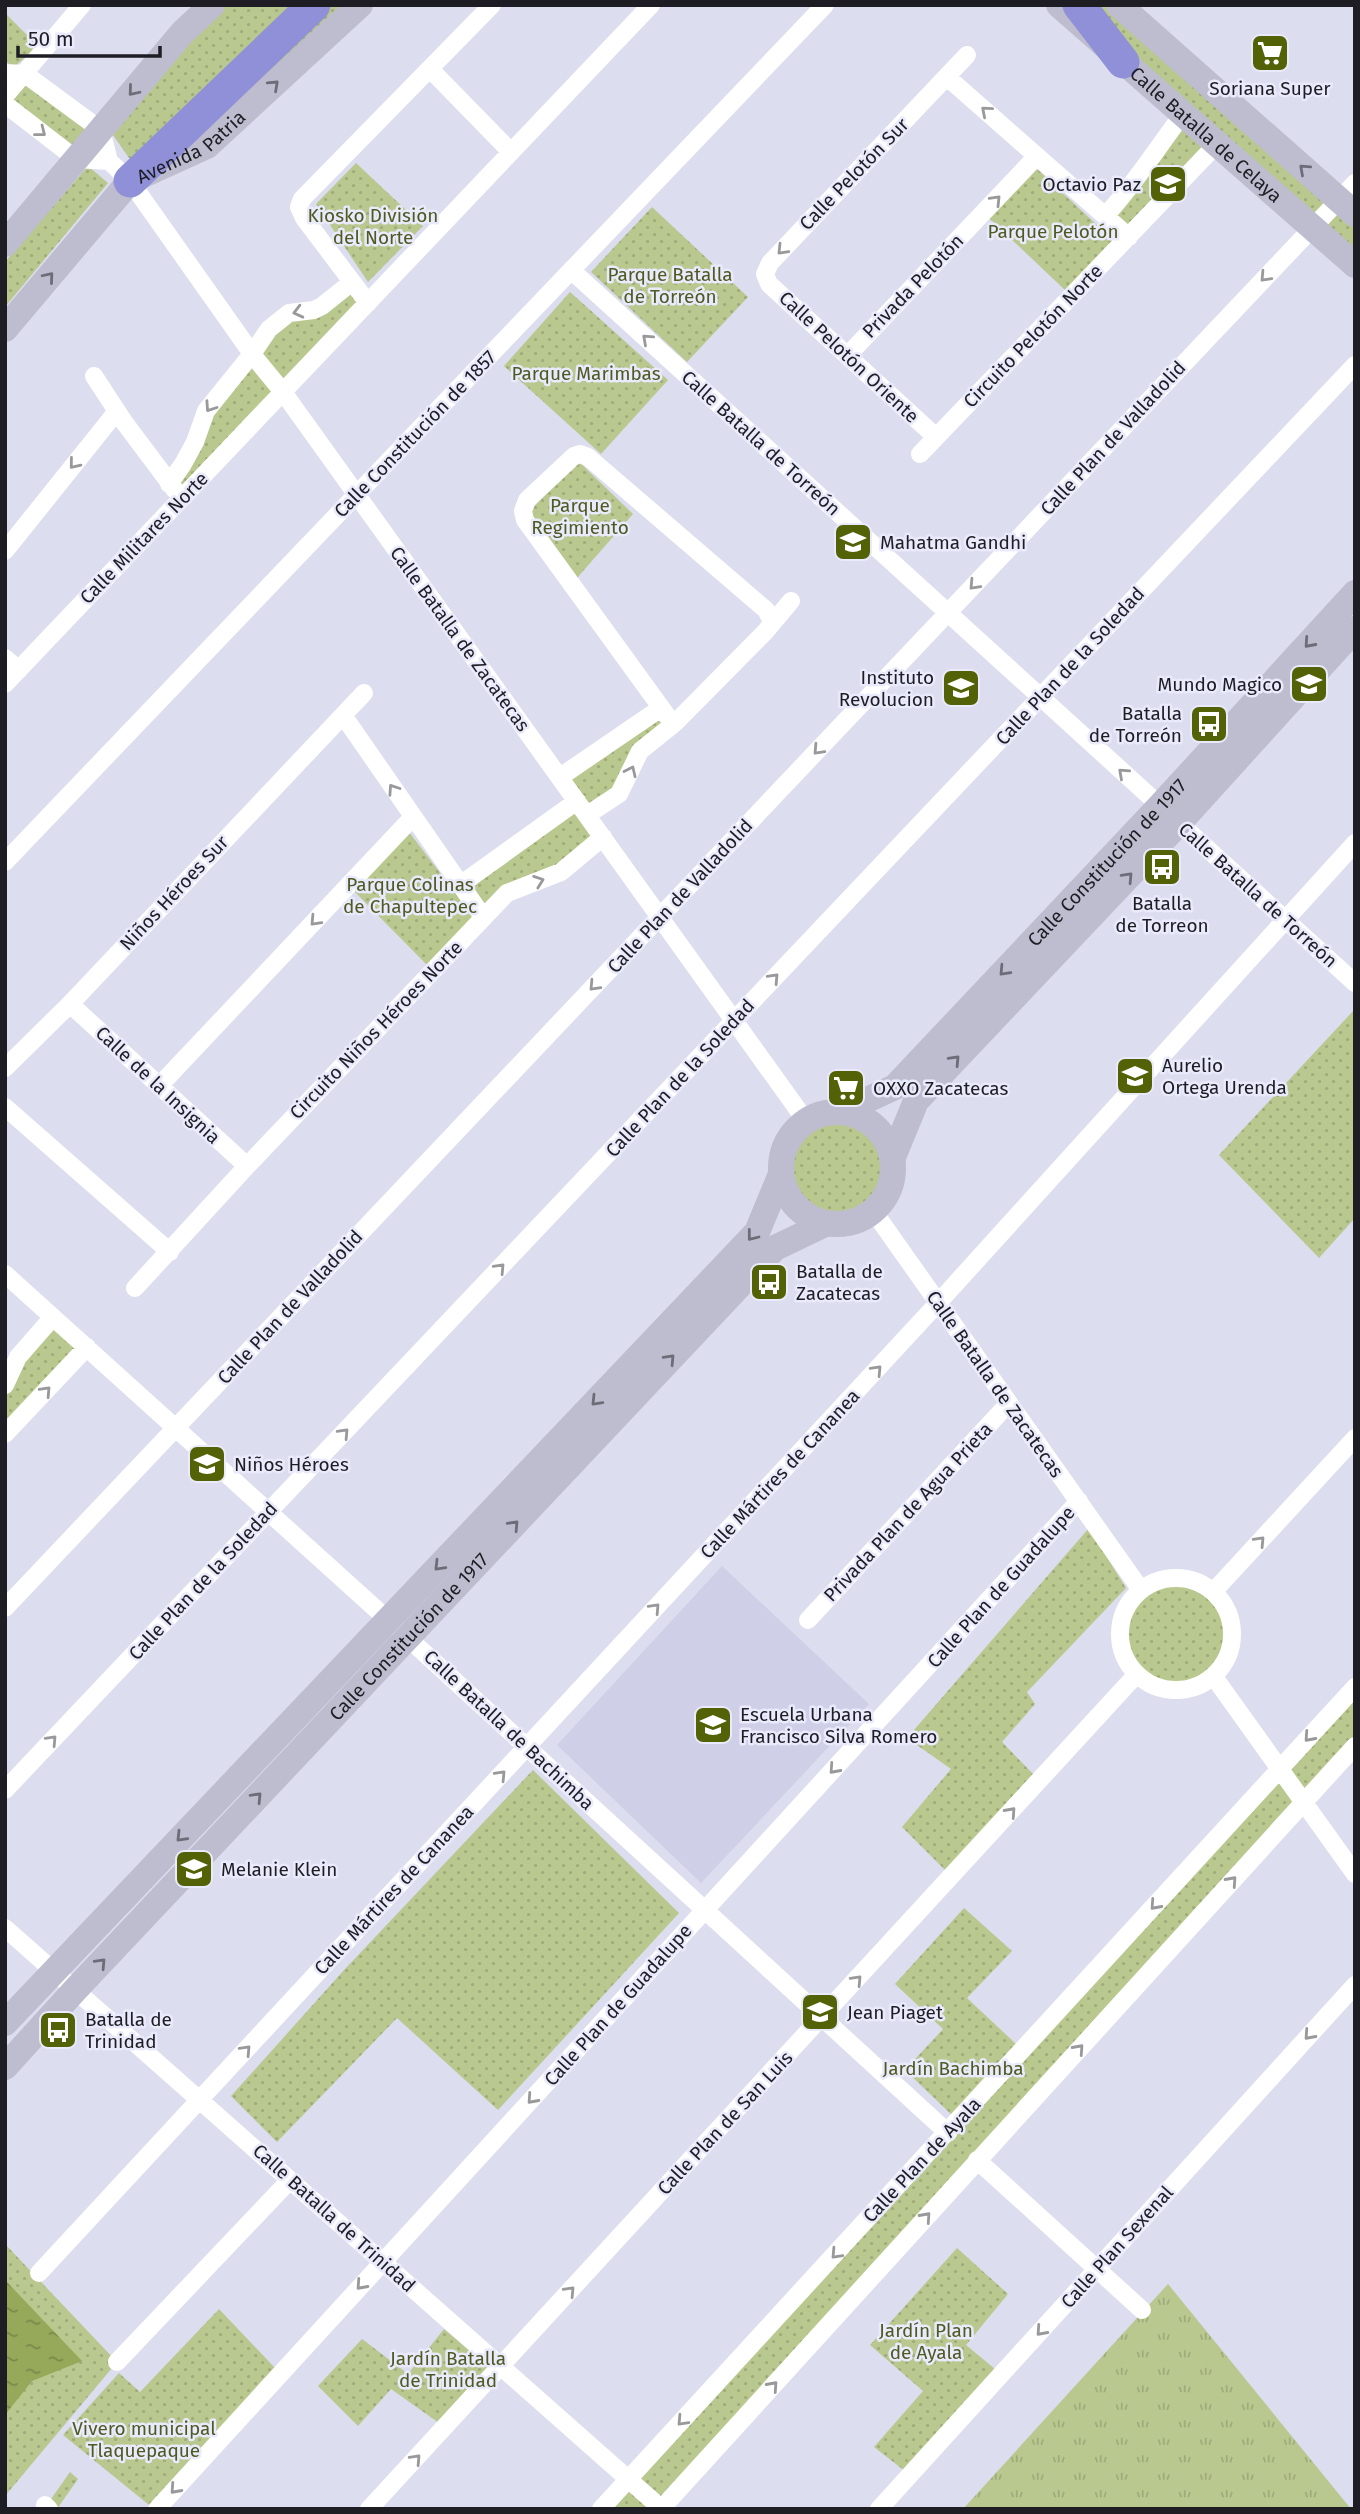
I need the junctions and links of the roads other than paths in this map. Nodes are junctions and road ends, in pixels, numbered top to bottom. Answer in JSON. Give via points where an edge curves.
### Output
{"nodes":[{"id":1,"x":82,"y":5,"type":"edge"},
{"id":2,"x":314,"y":5,"type":"edge"},
{"id":3,"x":360,"y":5,"type":"edge"},
{"id":4,"x":492,"y":5,"type":"edge"},
{"id":5,"x":651,"y":5,"type":"edge"},
{"id":6,"x":825,"y":5,"type":"edge"},
{"id":7,"x":1059,"y":5,"type":"edge"},
{"id":8,"x":1079,"y":5,"type":"edge"},
{"id":9,"x":1119,"y":5,"type":"edge"},
{"id":10,"x":210,"y":6,"type":"edge"},
{"id":11,"x":967,"y":55,"type":"dead end"},
{"id":12,"x":1123,"y":62,"type":"junction"},
{"id":13,"x":430,"y":69,"type":"junction"},
{"id":14,"x":5,"y":73,"type":"edge"},
{"id":15,"x":25,"y":74,"type":"junction"},
{"id":16,"x":947,"y":77,"type":"junction"},
{"id":17,"x":5,"y":96,"type":"edge"},
{"id":18,"x":5,"y":104,"type":"edge"},
{"id":19,"x":1183,"y":114,"type":"junction"},
{"id":20,"x":100,"y":130,"type":"junction"},
{"id":21,"x":1217,"y":144,"type":"junction"},
{"id":22,"x":511,"y":152,"type":"junction"},
{"id":23,"x":1037,"y":156,"type":"junction"},
{"id":24,"x":76,"y":159,"type":"junction"},
{"id":25,"x":119,"y":171,"type":"junction"},
{"id":26,"x":1349,"y":199,"type":"edge"},
{"id":27,"x":1105,"y":216,"type":"junction"},
{"id":28,"x":1312,"y":228,"type":"junction"},
{"id":29,"x":1129,"y":237,"type":"junction"},
{"id":30,"x":5,"y":244,"type":"edge"},
{"id":31,"x":1355,"y":265,"type":"edge"},
{"id":32,"x":571,"y":270,"type":"junction"},
{"id":33,"x":765,"y":274,"type":"joint"},
{"id":34,"x":352,"y":282,"type":"junction"},
{"id":35,"x":368,"y":303,"type":"junction"},
{"id":36,"x":5,"y":329,"type":"edge"},
{"id":37,"x":252,"y":354,"type":"junction"},
{"id":38,"x":847,"y":356,"type":"junction"},
{"id":39,"x":1355,"y":365,"type":"edge"},
{"id":40,"x":94,"y":376,"type":"dead end"},
{"id":41,"x":283,"y":392,"type":"junction"},
{"id":42,"x":117,"y":411,"type":"junction"},
{"id":43,"x":936,"y":437,"type":"junction"},
{"id":44,"x":920,"y":454,"type":"dead end"},
{"id":45,"x":169,"y":484,"type":"junction"},
{"id":46,"x":357,"y":495,"type":"junction"},
{"id":47,"x":183,"y":498,"type":"junction"},
{"id":48,"x":5,"y":551,"type":"edge"},
{"id":49,"x":1355,"y":593,"type":"edge"},
{"id":50,"x":791,"y":601,"type":"dead end"},
{"id":51,"x":948,"y":613,"type":"junction"},
{"id":52,"x":772,"y":621,"type":"junction"},
{"id":53,"x":1355,"y":629,"type":"edge"},
{"id":54,"x":12,"y":664,"type":"edge"},
{"id":55,"x":5,"y":684,"type":"edge"},
{"id":56,"x":364,"y":693,"type":"dead end"},
{"id":57,"x":1040,"y":697,"type":"junction"},
{"id":58,"x":661,"y":708,"type":"junction"},
{"id":59,"x":341,"y":717,"type":"junction"},
{"id":60,"x":673,"y":724,"type":"junction"},
{"id":61,"x":560,"y":777,"type":"junction"},
{"id":62,"x":1160,"y":806,"type":"junction"},
{"id":63,"x":582,"y":808,"type":"junction"},
{"id":64,"x":412,"y":818,"type":"junction"},
{"id":65,"x":1179,"y":823,"type":"junction"},
{"id":66,"x":603,"y":837,"type":"junction"},
{"id":67,"x":1355,"y":843,"type":"edge"},
{"id":68,"x":5,"y":862,"type":"edge"},
{"id":69,"x":460,"y":885,"type":"junction"},
{"id":70,"x":660,"y":916,"type":"junction"},
{"id":71,"x":483,"y":917,"type":"junction"},
{"id":72,"x":1284,"y":919,"type":"junction"},
{"id":73,"x":1355,"y":984,"type":"edge"},
{"id":74,"x":70,"y":1004,"type":"junction"},
{"id":75,"x":735,"y":1020,"type":"junction"},
{"id":76,"x":5,"y":1068,"type":"edge"},
{"id":77,"x":159,"y":1086,"type":"junction"},
{"id":78,"x":5,"y":1107,"type":"edge"},
{"id":79,"x":843,"y":1111,"type":"junction"},
{"id":80,"x":806,"y":1121,"type":"junction"},
{"id":81,"x":893,"y":1157,"type":"junction"},
{"id":82,"x":247,"y":1166,"type":"junction"},
{"id":83,"x":781,"y":1174,"type":"junction"},
{"id":84,"x":873,"y":1212,"type":"junction"},
{"id":85,"x":825,"y":1224,"type":"junction"},
{"id":86,"x":170,"y":1252,"type":"junction"},
{"id":87,"x":5,"y":1273,"type":"edge"},
{"id":88,"x":135,"y":1287,"type":"dead end"},
{"id":89,"x":938,"y":1303,"type":"junction"},
{"id":90,"x":53,"y":1317,"type":"junction"},
{"id":91,"x":87,"y":1348,"type":"junction"},
{"id":92,"x":5,"y":1385,"type":"edge"},
{"id":93,"x":1009,"y":1403,"type":"junction"},
{"id":94,"x":176,"y":1428,"type":"junction"},
{"id":95,"x":5,"y":1434,"type":"edge"},
{"id":96,"x":1355,"y":1438,"type":"edge"},
{"id":97,"x":1079,"y":1501,"type":"junction"},
{"id":98,"x":268,"y":1512,"type":"junction"},
{"id":99,"x":1142,"y":1590,"type":"junction"},
{"id":100,"x":1214,"y":1591,"type":"junction"},
{"id":101,"x":5,"y":1608,"type":"edge"},
{"id":102,"x":388,"y":1620,"type":"junction"},
{"id":103,"x":808,"y":1620,"type":"dead end"},
{"id":104,"x":408,"y":1638,"type":"junction"},
{"id":105,"x":1136,"y":1675,"type":"junction"},
{"id":106,"x":1214,"y":1677,"type":"junction"},
{"id":107,"x":1355,"y":1687,"type":"edge"},
{"id":108,"x":1355,"y":1746,"type":"edge"},
{"id":109,"x":527,"y":1747,"type":"junction"},
{"id":110,"x":1280,"y":1769,"type":"junction"},
{"id":111,"x":5,"y":1790,"type":"edge"},
{"id":112,"x":1304,"y":1802,"type":"junction"},
{"id":113,"x":1355,"y":1874,"type":"edge"},
{"id":114,"x":705,"y":1910,"type":"junction"},
{"id":115,"x":5,"y":1928,"type":"edge"},
{"id":116,"x":54,"y":1971,"type":"junction"},
{"id":117,"x":1355,"y":1985,"type":"edge"},
{"id":118,"x":75,"y":1990,"type":"junction"},
{"id":119,"x":822,"y":2018,"type":"junction"},
{"id":120,"x":5,"y":2022,"type":"edge"},
{"id":121,"x":5,"y":2067,"type":"edge"},
{"id":122,"x":200,"y":2100,"type":"junction"},
{"id":123,"x":948,"y":2133,"type":"junction"},
{"id":124,"x":977,"y":2160,"type":"junction"},
{"id":125,"x":290,"y":2180,"type":"junction"},
{"id":126,"x":383,"y":2262,"type":"junction"},
{"id":127,"x":1097,"y":2269,"type":"junction"},
{"id":128,"x":39,"y":2273,"type":"dead end"},
{"id":129,"x":1142,"y":2310,"type":"dead end"},
{"id":130,"x":117,"y":2362,"type":"dead end"},
{"id":131,"x":501,"y":2366,"type":"junction"},
{"id":132,"x":628,"y":2479,"type":"junction"},
{"id":133,"x":157,"y":2509,"type":"edge"},
{"id":134,"x":369,"y":2509,"type":"edge"},
{"id":135,"x":601,"y":2509,"type":"edge"},
{"id":136,"x":661,"y":2509,"type":"edge"},
{"id":137,"x":879,"y":2509,"type":"edge"}],
"edges":[{"from":1,"to":15,"type":"street"},
{"from":2,"to":25,"type":"highway"},
{"from":25,"to":3,"type":"street","name":"Avenida Patria","one_way":true,"via":[[207,146]]},
{"from":4,"to":13,"type":"street"},
{"from":5,"to":22,"type":"street","name":"Calle Militares Norte"},
{"from":6,"to":32,"type":"street","name":"Calle Constitución de 1857"},
{"from":7,"to":12,"type":"street","name":"Calle Batalla de Celaya"},
{"from":8,"to":12,"type":"highway"},
{"from":26,"to":9,"type":"street","name":"Calle Batalla de Celaya","one_way":true},
{"from":10,"to":20,"type":"street","one_way":true},
{"from":11,"to":16,"type":"street","name":"Calle Pelotón Sur"},
{"from":12,"to":19,"type":"street","name":"Calle Batalla de Celaya"},
{"from":13,"to":22,"type":"street"},
{"from":13,"to":34,"type":"street","via":[[307,193],[299,207]]},
{"from":14,"to":15,"type":"street"},
{"from":15,"to":17,"type":"street"},
{"from":15,"to":20,"type":"street"},
{"from":23,"to":16,"type":"street","one_way":true},
{"from":16,"to":33,"type":"street","name":"Calle Pelotón Sur","one_way":true,"via":[[770,262]]},
{"from":18,"to":24,"type":"street","one_way":true},
{"from":19,"to":21,"type":"street","name":"Calle Batalla de Celaya"},
{"from":19,"to":27,"type":"street","via":[[1130,190]]},
{"from":20,"to":24,"type":"street"},
{"from":20,"to":25,"type":"street","name":"Calle Batalla de Zacatecas"},
{"from":21,"to":28,"type":"street","name":"Calle Batalla de Celaya"},
{"from":21,"to":29,"type":"street","name":"Circuito Pelotón Norte"},
{"from":22,"to":35,"type":"street","name":"Calle Militares Norte"},
{"from":23,"to":27,"type":"street"},
{"from":38,"to":23,"type":"street","name":"Privada Pelotón","one_way":true},
{"from":24,"to":25,"type":"street"},
{"from":24,"to":30,"type":"street"},
{"from":36,"to":25,"type":"street","name":"Avenida Patria","one_way":true},
{"from":25,"to":37,"type":"street","name":"Calle Batalla de Zacatecas"},
{"from":26,"to":28,"type":"street","name":"Calle Plan de Valladolid"},
{"from":27,"to":29,"type":"street"},
{"from":28,"to":31,"type":"street","name":"Calle Batalla de Celaya"},
{"from":28,"to":51,"type":"street","name":"Calle Plan de Valladolid","one_way":true},
{"from":29,"to":43,"type":"street","name":"Circuito Pelotón Norte"},
{"from":32,"to":46,"type":"street","name":"Calle Constitución de 1857"},
{"from":51,"to":32,"type":"street","name":"Calle Batalla de Torreón","one_way":true},
{"from":33,"to":38,"type":"street","name":"Calle Pelotón Oriente","via":[[769,285]]},
{"from":34,"to":35,"type":"street"},
{"from":34,"to":37,"type":"street","one_way":true,"via":[[314,310],[289,313],[269,329]]},
{"from":35,"to":41,"type":"street","name":"Calle Militares Norte"},
{"from":37,"to":41,"type":"street","name":"Calle Batalla de Zacatecas"},
{"from":37,"to":45,"type":"street","one_way":true,"via":[[206,411],[195,442]]},
{"from":38,"to":43,"type":"street","name":"Calle Pelotón Oriente"},
{"from":39,"to":57,"type":"street","name":"Calle Plan de la Soledad"},
{"from":40,"to":42,"type":"street"},
{"from":41,"to":46,"type":"street","name":"Calle Batalla de Zacatecas"},
{"from":41,"to":47,"type":"street","name":"Calle Militares Norte"},
{"from":42,"to":45,"type":"street"},
{"from":42,"to":48,"type":"street","one_way":true},
{"from":43,"to":44,"type":"street","name":"Circuito Pelotón Norte"},
{"from":45,"to":47,"type":"street"},
{"from":46,"to":61,"type":"street","name":"Calle Batalla de Zacatecas"},
{"from":46,"to":68,"type":"street","name":"Calle Constitución de 1857"},
{"from":47,"to":54,"type":"street","name":"Calle Militares Norte"},
{"from":49,"to":62,"type":"street","name":"Calle Constitución de 1917","one_way":true},
{"from":50,"to":52,"type":"street"},
{"from":51,"to":57,"type":"street","name":"Calle Batalla de Torreón"},
{"from":51,"to":70,"type":"street","name":"Calle Plan de Valladolid","one_way":true},
{"from":52,"to":58,"type":"street","via":[[766,610],[594,462],[580,454],[573,456],[527,500],[525,520]]},
{"from":52,"to":60,"type":"street"},
{"from":53,"to":65,"type":"street","name":"Calle Constitución de 1917"},
{"from":54,"to":55,"type":"street","name":"Calle Militares Norte"},
{"from":56,"to":59,"type":"street","name":"Niños Héroes Sur"},
{"from":62,"to":57,"type":"street","name":"Calle Batalla de Torreón","one_way":true},
{"from":75,"to":57,"type":"street","name":"Calle Plan de la Soledad","one_way":true},
{"from":58,"to":60,"type":"street"},
{"from":58,"to":61,"type":"street"},
{"from":64,"to":59,"type":"street","one_way":true},
{"from":59,"to":74,"type":"street","name":"Niños Héroes Sur"},
{"from":63,"to":60,"type":"street","one_way":true,"via":[[619,794],[640,751]]},
{"from":61,"to":63,"type":"street","name":"Calle Batalla de Zacatecas"},
{"from":62,"to":65,"type":"street","name":"Calle Batalla de Torreón"},
{"from":62,"to":79,"type":"street","name":"Calle Constitución de 1917","one_way":true,"via":[[895,1087]]},
{"from":63,"to":66,"type":"street","name":"Calle Batalla de Zacatecas"},
{"from":63,"to":69,"type":"street"},
{"from":64,"to":69,"type":"street"},
{"from":64,"to":77,"type":"street","one_way":true},
{"from":65,"to":72,"type":"street","name":"Calle Batalla de Torreón"},
{"from":81,"to":65,"type":"street","name":"Calle Constitución de 1917","one_way":true,"via":[[916,1101]]},
{"from":66,"to":70,"type":"street","name":"Calle Batalla de Zacatecas"},
{"from":71,"to":66,"type":"street","name":"Circuito Niños Héroes Norte","one_way":true,"via":[[507,892],[561,873]]},
{"from":67,"to":72,"type":"street","name":"Calle Mártires de Cananea"},
{"from":69,"to":71,"type":"street"},
{"from":70,"to":75,"type":"street","name":"Calle Batalla de Zacatecas"},
{"from":70,"to":94,"type":"street","name":"Calle Plan de Valladolid","one_way":true},
{"from":71,"to":82,"type":"street","name":"Circuito Niños Héroes Norte"},
{"from":72,"to":73,"type":"street","name":"Calle Batalla de Torreón"},
{"from":72,"to":89,"type":"street","name":"Calle Mártires de Cananea"},
{"from":74,"to":76,"type":"street","name":"Niños Héroes Sur"},
{"from":74,"to":77,"type":"street","name":"Calle de la Insignia"},
{"from":75,"to":80,"type":"street","name":"Calle Batalla de Zacatecas"},
{"from":98,"to":75,"type":"street","name":"Calle Plan de la Soledad","one_way":true},
{"from":77,"to":82,"type":"street","name":"Calle de la Insignia"},
{"from":78,"to":86,"type":"street"},
{"from":79,"to":80,"type":"street"},
{"from":79,"to":81,"type":"street","via":[[875,1126]]},
{"from":80,"to":83,"type":"street","via":[[786,1144]]},
{"from":81,"to":84,"type":"street","via":[[891,1187]]},
{"from":82,"to":86,"type":"street","name":"Circuito Niños Héroes Norte"},
{"from":83,"to":85,"type":"street","via":[[795,1207]]},
{"from":83,"to":102,"type":"street","name":"Calle Constitución de 1917","one_way":true,"via":[[757,1233]]},
{"from":84,"to":85,"type":"street","via":[[843,1225]]},
{"from":84,"to":89,"type":"street","name":"Calle Batalla de Zacatecas"},
{"from":104,"to":85,"type":"street","name":"Calle Constitución de 1917","one_way":true,"via":[[775,1248]]},
{"from":86,"to":88,"type":"street","name":"Circuito Niños Héroes Norte"},
{"from":87,"to":90,"type":"street","name":"Calle Batalla de Bachimba"},
{"from":89,"to":93,"type":"street","name":"Calle Batalla de Zacatecas"},
{"from":109,"to":89,"type":"street","name":"Calle Mártires de Cananea","one_way":true},
{"from":90,"to":91,"type":"street","name":"Calle Batalla de Bachimba"},
{"from":90,"to":92,"type":"street","via":[[18,1357]]},
{"from":91,"to":94,"type":"street","name":"Calle Batalla de Bachimba"},
{"from":95,"to":91,"type":"street","one_way":true},
{"from":93,"to":97,"type":"street","name":"Calle Batalla de Zacatecas"},
{"from":93,"to":103,"type":"street","name":"Privada Plan de Agua Prieta"},
{"from":94,"to":98,"type":"street","name":"Calle Batalla de Bachimba"},
{"from":94,"to":101,"type":"street","name":"Calle Plan de Valladolid"},
{"from":100,"to":96,"type":"street","one_way":true},
{"from":97,"to":99,"type":"street","name":"Calle Batalla de Zacatecas"},
{"from":97,"to":114,"type":"street","name":"Calle Plan de Guadalupe","one_way":true},
{"from":98,"to":102,"type":"street","name":"Calle Batalla de Bachimba"},
{"from":111,"to":98,"type":"street","name":"Calle Plan de la Soledad","one_way":true},
{"from":99,"to":100,"type":"street","via":[[1158,1580],[1178,1577]]},
{"from":99,"to":105,"type":"street","via":[[1130,1601],[1120,1631],[1121,1647]]},
{"from":100,"to":106,"type":"street","via":[[1228,1610],[1234,1634],[1228,1657]]},
{"from":102,"to":104,"type":"street","name":"Calle Batalla de Bachimba"},
{"from":102,"to":116,"type":"street","name":"Calle Constitución de 1917","one_way":true},
{"from":104,"to":109,"type":"street","name":"Calle Batalla de Bachimba"},
{"from":118,"to":104,"type":"street","name":"Calle Constitución de 1917","one_way":true},
{"from":105,"to":106,"type":"street","via":[[1154,1687],[1175,1691],[1196,1688]]},
{"from":119,"to":105,"type":"street","name":"Calle Plan de San Luis","one_way":true},
{"from":106,"to":110,"type":"street"},
{"from":107,"to":110,"type":"street","name":"Calle Plan de Ayala","one_way":true},
{"from":108,"to":112,"type":"street","name":"Calle Plan de Ayala"},
{"from":109,"to":114,"type":"street","name":"Calle Batalla de Bachimba"},
{"from":122,"to":109,"type":"street","name":"Calle Mártires de Cananea","one_way":true},
{"from":110,"to":112,"type":"street"},
{"from":110,"to":123,"type":"street","name":"Calle Plan de Ayala","one_way":true},
{"from":112,"to":113,"type":"street"},
{"from":124,"to":112,"type":"street","name":"Calle Plan de Ayala","one_way":true},
{"from":114,"to":119,"type":"street","name":"Calle Batalla de Bachimba"},
{"from":114,"to":126,"type":"street","name":"Calle Plan de Guadalupe","one_way":true},
{"from":115,"to":116,"type":"street","name":"Calle Batalla de Trinidad"},
{"from":116,"to":118,"type":"street","name":"Calle Batalla de Trinidad"},
{"from":116,"to":120,"type":"street","name":"Calle Constitución de 1917"},
{"from":117,"to":127,"type":"street","name":"Calle Plan Sexenal","one_way":true},
{"from":118,"to":121,"type":"street","name":"Calle Constitución de 1917"},
{"from":118,"to":122,"type":"street","name":"Calle Batalla de Trinidad"},
{"from":119,"to":123,"type":"street","name":"Calle Batalla de Bachimba"},
{"from":131,"to":119,"type":"street","name":"Calle Plan de San Luis","one_way":true},
{"from":122,"to":125,"type":"street","name":"Calle Batalla de Trinidad"},
{"from":122,"to":128,"type":"street","name":"Calle Mártires de Cananea"},
{"from":123,"to":132,"type":"street","name":"Calle Plan de Ayala","one_way":true},
{"from":124,"to":127,"type":"street"},
{"from":136,"to":124,"type":"street","name":"Calle Plan de Ayala","one_way":true},
{"from":125,"to":126,"type":"street","name":"Calle Batalla de Trinidad"},
{"from":125,"to":130,"type":"street"},
{"from":126,"to":131,"type":"street","name":"Calle Batalla de Trinidad"},
{"from":126,"to":133,"type":"street","name":"Calle Plan de Guadalupe","one_way":true},
{"from":127,"to":129,"type":"street"},
{"from":127,"to":137,"type":"street","name":"Calle Plan Sexenal","one_way":true},
{"from":131,"to":132,"type":"street","name":"Calle Batalla de Trinidad"},
{"from":134,"to":131,"type":"street","name":"Calle Plan de San Luis","one_way":true},
{"from":132,"to":135,"type":"street","name":"Calle Plan de Ayala"},
{"from":132,"to":136,"type":"street","name":"Calle Batalla de Trinidad"}]}
